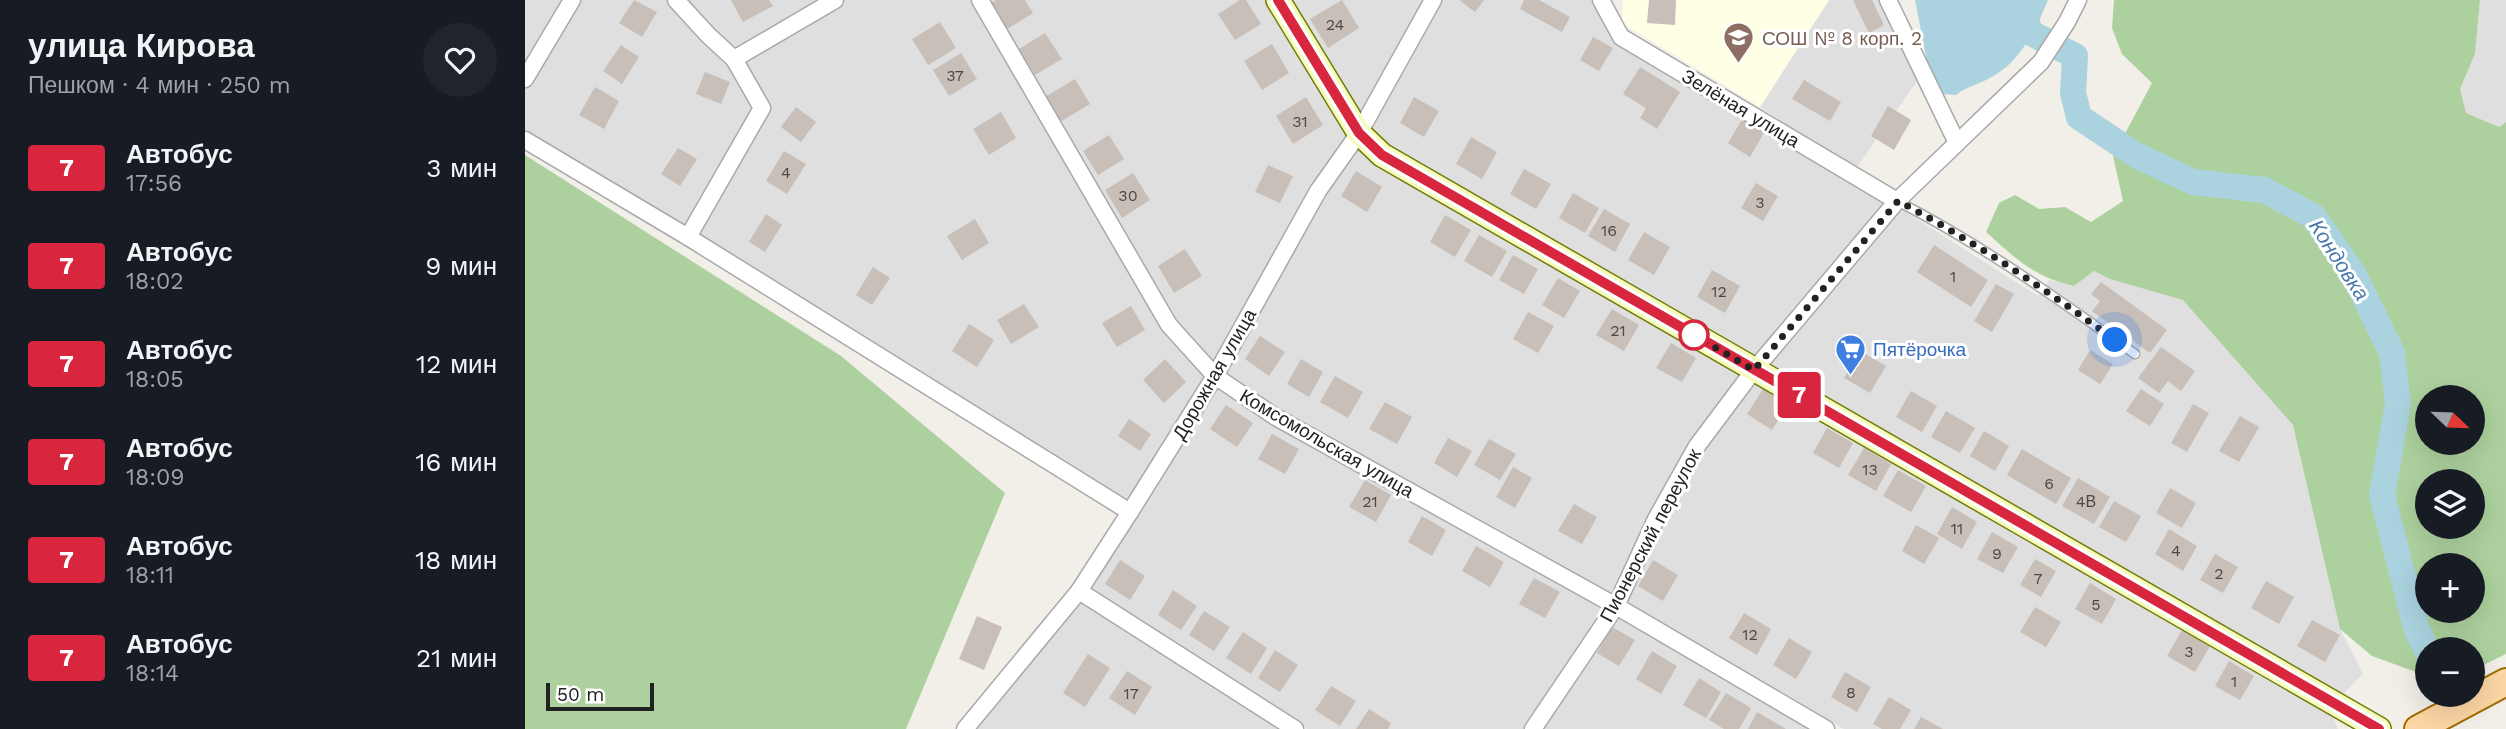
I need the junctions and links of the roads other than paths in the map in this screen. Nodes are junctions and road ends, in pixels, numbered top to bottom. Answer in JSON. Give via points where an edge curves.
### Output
{"nodes":[{"id":1,"x":572,"y":0,"type":"edge"},
{"id":2,"x":676,"y":0,"type":"edge"},
{"id":3,"x":835,"y":0,"type":"edge"},
{"id":4,"x":980,"y":0,"type":"edge"},
{"id":5,"x":1278,"y":0,"type":"edge"},
{"id":6,"x":1433,"y":0,"type":"edge"},
{"id":7,"x":1601,"y":0,"type":"edge"},
{"id":8,"x":1888,"y":0,"type":"edge"},
{"id":9,"x":2078,"y":0,"type":"edge"},
{"id":10,"x":734,"y":60,"type":"junction"},
{"id":11,"x":525,"y":79,"type":"edge"},
{"id":12,"x":1359,"y":133,"type":"junction"},
{"id":13,"x":525,"y":140,"type":"edge"},
{"id":14,"x":1957,"y":143,"type":"junction"},
{"id":15,"x":1898,"y":201,"type":"junction"},
{"id":16,"x":688,"y":237,"type":"junction"},
{"id":17,"x":2134,"y":354,"type":"dead end"},
{"id":18,"x":1754,"y":370,"type":"junction"},
{"id":19,"x":1215,"y":376,"type":"junction"},
{"id":20,"x":1131,"y":512,"type":"junction"},
{"id":21,"x":1079,"y":591,"type":"junction"},
{"id":22,"x":1616,"y":606,"type":"junction"},
{"id":23,"x":2506,"y":682,"type":"edge"},
{"id":24,"x":965,"y":729,"type":"edge"},
{"id":25,"x":1295,"y":729,"type":"edge"},
{"id":26,"x":1533,"y":729,"type":"edge"},
{"id":27,"x":1826,"y":729,"type":"edge"},
{"id":28,"x":2379,"y":729,"type":"edge"},
{"id":29,"x":2418,"y":729,"type":"edge"}],
"edges":[{"from":1,"to":11,"type":"street"},
{"from":2,"to":10,"type":"street"},
{"from":3,"to":10,"type":"street"},
{"from":4,"to":19,"type":"street","name":"Комсомольская улица","via":[[1169,325]]},
{"from":5,"to":12,"type":"street"},
{"from":6,"to":12,"type":"street","name":"Дорожная улица"},
{"from":7,"to":15,"type":"street","name":"Зелёная улица","via":[[1621,37]]},
{"from":8,"to":14,"type":"street"},
{"from":9,"to":14,"type":"street","name":"Пионерский переулок","via":[[2041,62]]},
{"from":10,"to":16,"type":"street","via":[[762,108]]},
{"from":12,"to":18,"type":"street","via":[[1382,155]]},
{"from":12,"to":19,"type":"street","name":"Дорожная улица","via":[[1318,191]]},
{"from":13,"to":16,"type":"street"},
{"from":14,"to":15,"type":"street","name":"Пионерский переулок"},
{"from":15,"to":17,"type":"lane","via":[[2056,297]]},
{"from":15,"to":18,"type":"street","name":"Пионерский переулок"},
{"from":16,"to":20,"type":"street"},
{"from":18,"to":22,"type":"street","name":"Пионерский переулок","via":[[1697,446],[1655,519]]},
{"from":18,"to":28,"type":"street"},
{"from":19,"to":20,"type":"street","name":"Дорожная улица"},
{"from":19,"to":22,"type":"street","name":"Комсомольская улица","via":[[1274,416]]},
{"from":20,"to":21,"type":"street","name":"Дорожная улица"},
{"from":21,"to":24,"type":"street","name":"Дорожная улица"},
{"from":21,"to":25,"type":"street"},
{"from":22,"to":26,"type":"street","name":"Пионерский переулок"},
{"from":22,"to":27,"type":"street","name":"Комсомольская улица"},
{"from":23,"to":29,"type":"main road"}]}
